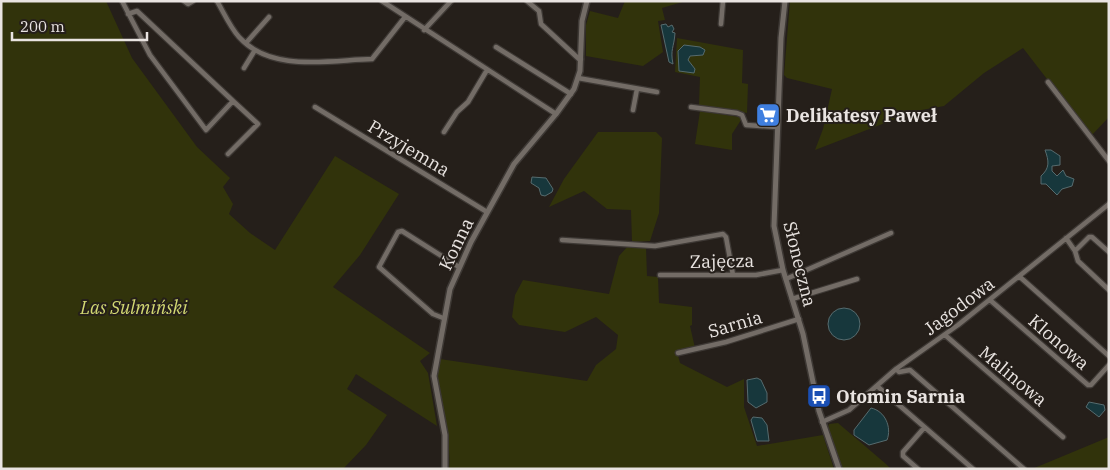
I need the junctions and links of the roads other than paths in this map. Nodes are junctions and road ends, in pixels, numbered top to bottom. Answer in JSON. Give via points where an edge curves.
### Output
{"nodes":[{"id":1,"x":122,"y":1,"type":"edge"},
{"id":2,"x":184,"y":1,"type":"edge"},
{"id":3,"x":193,"y":1,"type":"edge"},
{"id":4,"x":216,"y":1,"type":"edge"},
{"id":5,"x":382,"y":1,"type":"edge"},
{"id":6,"x":451,"y":1,"type":"edge"},
{"id":7,"x":527,"y":1,"type":"edge"},
{"id":8,"x":587,"y":1,"type":"edge"},
{"id":9,"x":723,"y":1,"type":"edge"},
{"id":10,"x":785,"y":1,"type":"edge"},
{"id":11,"x":128,"y":14,"type":"junction"},
{"id":12,"x":405,"y":17,"type":"junction"},
{"id":13,"x":269,"y":18,"type":"dead end"},
{"id":14,"x":721,"y":24,"type":"dead end"},
{"id":15,"x":424,"y":30,"type":"junction"},
{"id":16,"x":246,"y":43,"type":"junction"},
{"id":17,"x":496,"y":47,"type":"dead end"},
{"id":18,"x":255,"y":50,"type":"junction"},
{"id":19,"x":581,"y":59,"type":"junction"},
{"id":20,"x":244,"y":68,"type":"dead end"},
{"id":21,"x":487,"y":70,"type":"junction"},
{"id":22,"x":578,"y":78,"type":"junction"},
{"id":23,"x":1048,"y":82,"type":"dead end"},
{"id":24,"x":637,"y":89,"type":"junction"},
{"id":25,"x":658,"y":92,"type":"dead end"},
{"id":26,"x":571,"y":94,"type":"junction"},
{"id":27,"x":233,"y":101,"type":"junction"},
{"id":28,"x":691,"y":106,"type":"dead end"},
{"id":29,"x":316,"y":107,"type":"dead end"},
{"id":30,"x":633,"y":110,"type":"dead end"},
{"id":31,"x":556,"y":114,"type":"junction"},
{"id":32,"x":777,"y":127,"type":"junction"},
{"id":33,"x":444,"y":132,"type":"dead end"},
{"id":34,"x":228,"y":154,"type":"dead end"},
{"id":35,"x":1109,"y":161,"type":"edge"},
{"id":36,"x":1109,"y":204,"type":"edge"},
{"id":37,"x":487,"y":212,"type":"junction"},
{"id":38,"x":890,"y":233,"type":"dead end"},
{"id":39,"x":1066,"y":238,"type":"junction"},
{"id":40,"x":562,"y":240,"type":"dead end"},
{"id":41,"x":1075,"y":251,"type":"junction"},
{"id":42,"x":1109,"y":252,"type":"edge"},
{"id":43,"x":459,"y":267,"type":"junction"},
{"id":44,"x":783,"y":270,"type":"junction"},
{"id":45,"x":660,"y":275,"type":"dead end"},
{"id":46,"x":733,"y":275,"type":"junction"},
{"id":47,"x":1020,"y":277,"type":"junction"},
{"id":48,"x":786,"y":279,"type":"junction"},
{"id":49,"x":857,"y":279,"type":"dead end"},
{"id":50,"x":1109,"y":290,"type":"edge"},
{"id":51,"x":792,"y":299,"type":"junction"},
{"id":52,"x":990,"y":300,"type":"junction"},
{"id":53,"x":443,"y":318,"type":"junction"},
{"id":54,"x":799,"y":319,"type":"junction"},
{"id":55,"x":945,"y":335,"type":"junction"},
{"id":56,"x":678,"y":353,"type":"dead end"},
{"id":57,"x":1109,"y":356,"type":"edge"},
{"id":58,"x":1109,"y":365,"type":"edge"},
{"id":59,"x":896,"y":369,"type":"junction"},
{"id":60,"x":877,"y":386,"type":"junction"},
{"id":61,"x":822,"y":422,"type":"junction"},
{"id":62,"x":924,"y":428,"type":"junction"},
{"id":63,"x":1063,"y":437,"type":"dead end"},
{"id":64,"x":445,"y":469,"type":"edge"},
{"id":65,"x":839,"y":469,"type":"edge"},
{"id":66,"x":918,"y":469,"type":"edge"},
{"id":67,"x":973,"y":469,"type":"edge"},
{"id":68,"x":1024,"y":469,"type":"edge"}],
"edges":[{"from":1,"to":11,"type":"street"},
{"from":2,"to":3,"type":"street","via":[[188,4]]},
{"from":4,"to":16,"type":"street"},
{"from":5,"to":12,"type":"street"},
{"from":6,"to":15,"type":"street"},
{"from":7,"to":19,"type":"street","via":[[539,11],[541,24]]},
{"from":8,"to":19,"type":"street","name":"Konna","via":[[582,21]]},
{"from":9,"to":14,"type":"street"},
{"from":10,"to":32,"type":"street","name":"Słoneczna"},
{"from":11,"to":27,"type":"street","via":[[136,11]]},
{"from":11,"to":27,"type":"street","via":[[150,55],[206,130]]},
{"from":12,"to":15,"type":"street"},
{"from":12,"to":18,"type":"street","via":[[372,59],[290,61],[271,58]]},
{"from":13,"to":16,"type":"street"},
{"from":15,"to":21,"type":"street"},
{"from":16,"to":18,"type":"street"},
{"from":17,"to":26,"type":"street"},
{"from":18,"to":20,"type":"street"},
{"from":19,"to":22,"type":"street","name":"Konna"},
{"from":21,"to":31,"type":"street"},
{"from":21,"to":33,"type":"street","via":[[468,102]]},
{"from":22,"to":24,"type":"street"},
{"from":22,"to":26,"type":"street","name":"Konna"},
{"from":23,"to":35,"type":"street"},
{"from":24,"to":25,"type":"street"},
{"from":24,"to":30,"type":"street"},
{"from":26,"to":31,"type":"street","name":"Konna"},
{"from":27,"to":34,"type":"street","via":[[258,124]]},
{"from":28,"to":32,"type":"street","via":[[737,113],[742,115],[746,125]]},
{"from":29,"to":37,"type":"street","name":"Przyjemna"},
{"from":31,"to":37,"type":"street","name":"Konna","via":[[514,164]]},
{"from":32,"to":44,"type":"street","name":"Słoneczna","via":[[774,226]]},
{"from":36,"to":39,"type":"street","name":"Jagodowa"},
{"from":37,"to":43,"type":"street","name":"Konna"},
{"from":38,"to":48,"type":"street"},
{"from":39,"to":41,"type":"street"},
{"from":39,"to":47,"type":"street","name":"Jagodowa"},
{"from":40,"to":46,"type":"street","via":[[655,246],[723,234]]},
{"from":41,"to":42,"type":"street","via":[[1092,237]]},
{"from":41,"to":50,"type":"street","via":[[1078,262]]},
{"from":43,"to":53,"type":"street","name":"Konna"},
{"from":43,"to":53,"type":"street","via":[[402,231],[398,232],[379,268],[433,314]]},
{"from":44,"to":46,"type":"street","name":"Zajęcza"},
{"from":44,"to":48,"type":"street","name":"Słoneczna"},
{"from":45,"to":46,"type":"street","name":"Zajęcza"},
{"from":47,"to":52,"type":"street","name":"Jagodowa"},
{"from":47,"to":57,"type":"street","name":"Klonowa"},
{"from":48,"to":51,"type":"street","name":"Słoneczna"},
{"from":49,"to":51,"type":"street"},
{"from":51,"to":54,"type":"street","name":"Słoneczna"},
{"from":52,"to":55,"type":"street","name":"Jagodowa"},
{"from":52,"to":58,"type":"street","name":"Klonowa","via":[[1088,385]]},
{"from":53,"to":64,"type":"street","name":"Konna","via":[[434,376],[445,435]]},
{"from":54,"to":56,"type":"street","name":"Sarnia"},
{"from":54,"to":61,"type":"street","name":"Słoneczna"},
{"from":55,"to":59,"type":"street","name":"Jagodowa"},
{"from":55,"to":63,"type":"street","name":"Malinowa"},
{"from":59,"to":60,"type":"street","name":"Jagodowa"},
{"from":59,"to":68,"type":"street","via":[[899,372],[910,370]]},
{"from":60,"to":61,"type":"street","name":"Jagodowa","via":[[850,410]]},
{"from":60,"to":62,"type":"street"},
{"from":61,"to":65,"type":"street","name":"Słoneczna"},
{"from":62,"to":66,"type":"street","via":[[903,452],[903,456]]},
{"from":62,"to":67,"type":"street"}]}
